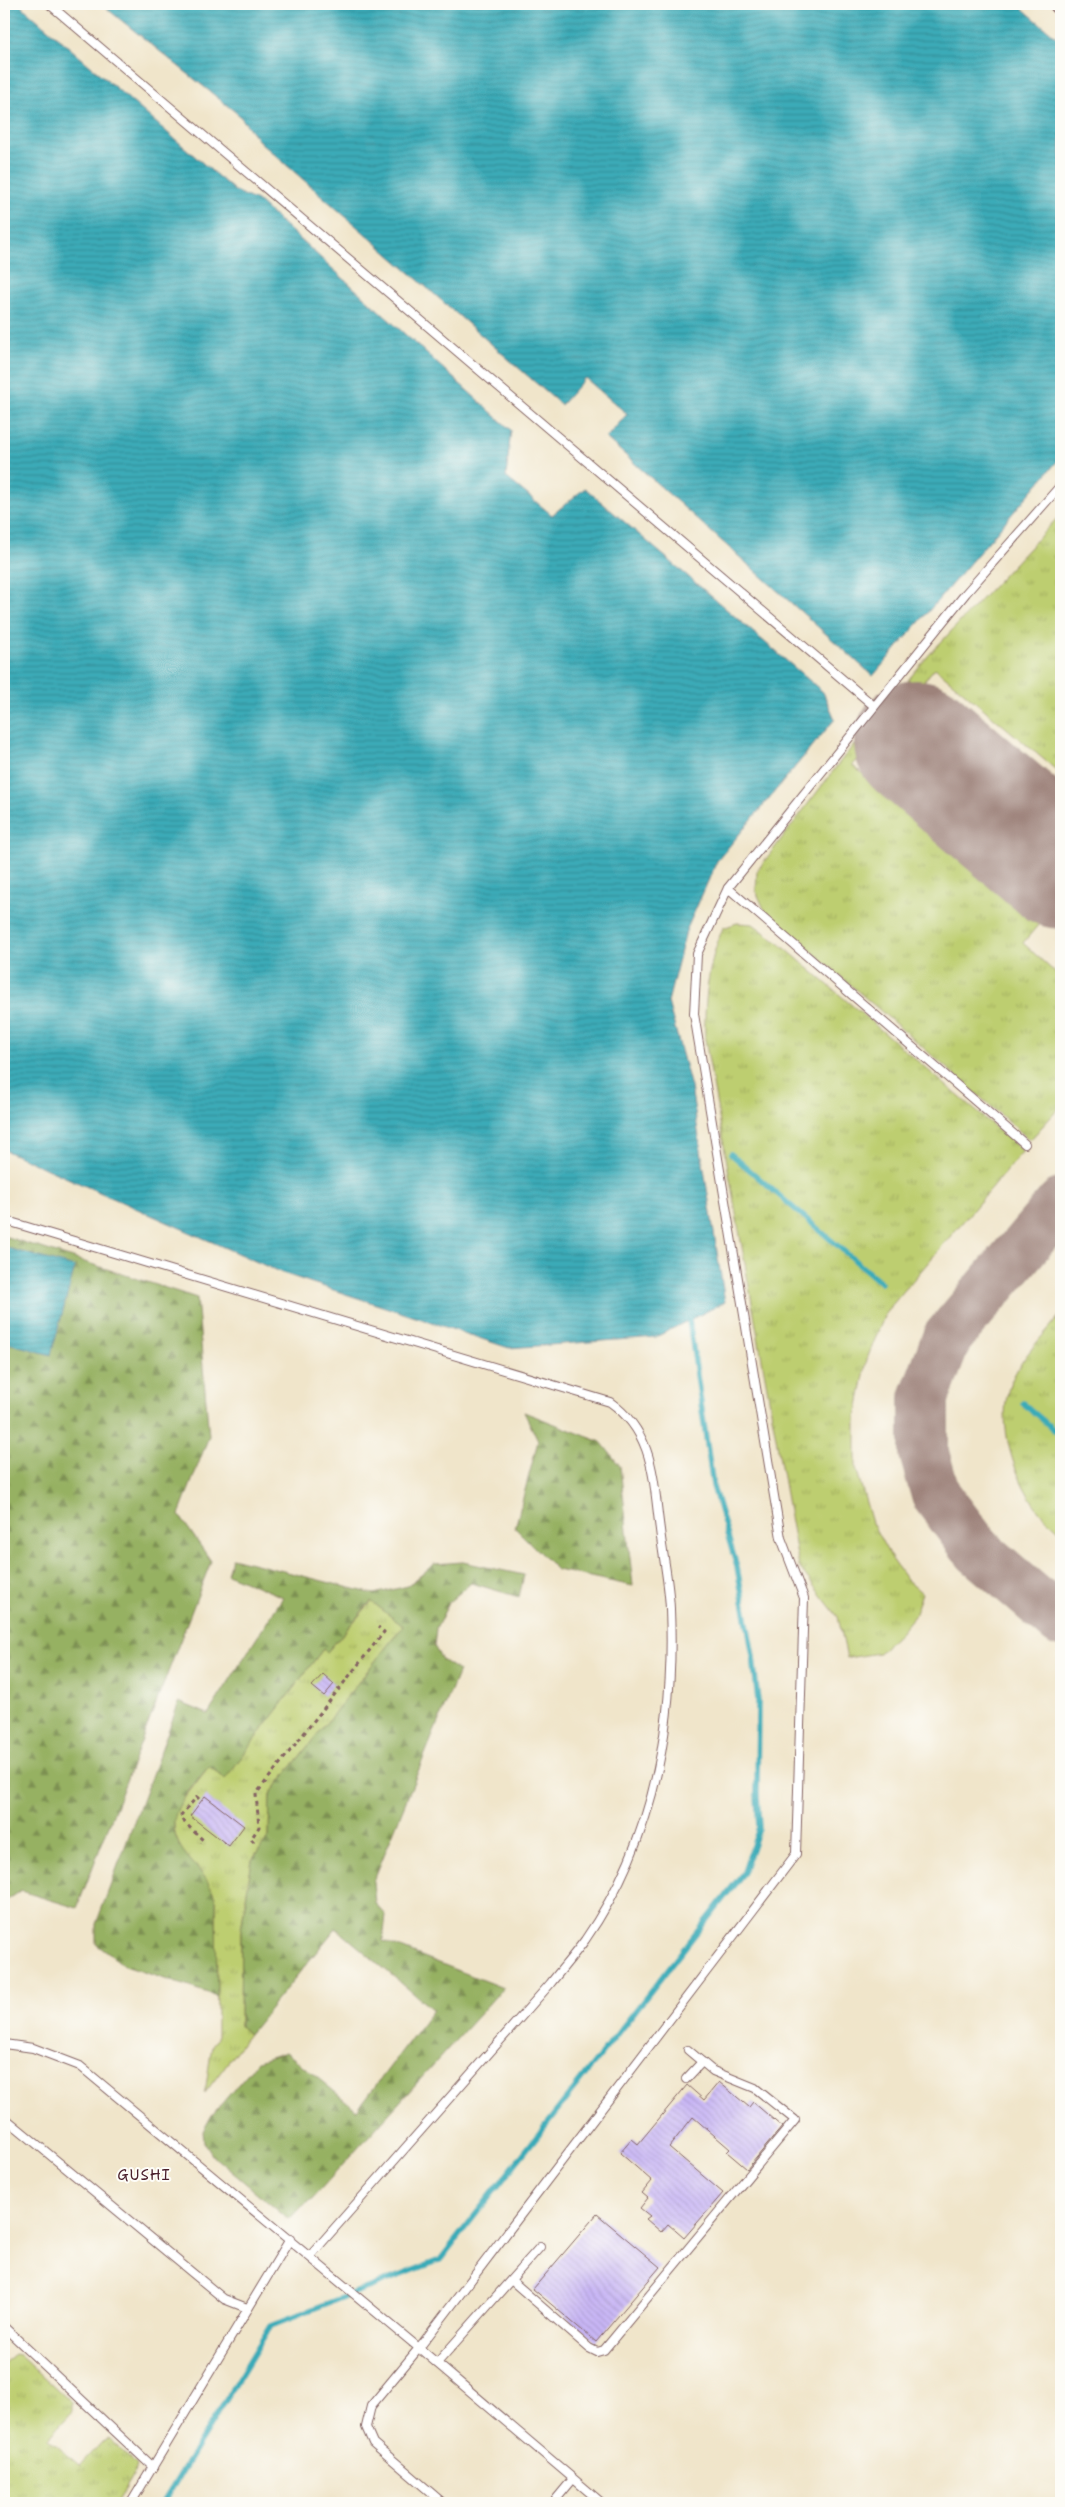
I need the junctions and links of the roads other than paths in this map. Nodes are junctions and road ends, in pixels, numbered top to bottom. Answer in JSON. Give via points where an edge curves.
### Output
{"nodes":[{"id":1,"x":49,"y":4,"type":"edge"},
{"id":2,"x":1058,"y":4,"type":"edge"},
{"id":3,"x":1061,"y":7,"type":"edge"},
{"id":4,"x":1061,"y":485,"type":"edge"},
{"id":5,"x":874,"y":706,"type":"junction"},
{"id":6,"x":728,"y":888,"type":"junction"},
{"id":7,"x":1025,"y":1144,"type":"dead end"},
{"id":8,"x":4,"y":1220,"type":"edge"},
{"id":9,"x":4,"y":2044,"type":"edge"},
{"id":10,"x":688,"y":2050,"type":"dead end"},
{"id":11,"x":702,"y":2062,"type":"junction"},
{"id":12,"x":686,"y":2079,"type":"dead end"},
{"id":13,"x":4,"y":2117,"type":"edge"},
{"id":14,"x":290,"y":2239,"type":"junction"},
{"id":15,"x":540,"y":2247,"type":"dead end"},
{"id":16,"x":310,"y":2256,"type":"junction"},
{"id":17,"x":511,"y":2280,"type":"junction"},
{"id":18,"x":247,"y":2308,"type":"junction"},
{"id":19,"x":4,"y":2328,"type":"edge"},
{"id":20,"x":420,"y":2348,"type":"junction"},
{"id":21,"x":438,"y":2363,"type":"junction"},
{"id":22,"x":153,"y":2467,"type":"junction"},
{"id":23,"x":573,"y":2479,"type":"junction"},
{"id":24,"x":131,"y":2503,"type":"edge"},
{"id":25,"x":443,"y":2503,"type":"edge"},
{"id":26,"x":553,"y":2503,"type":"edge"},
{"id":27,"x":602,"y":2503,"type":"edge"}],
"edges":[{"from":1,"to":5,"type":"lane"},
{"from":2,"to":3,"type":"street"},
{"from":4,"to":5,"type":"lane","via":[[966,593]]},
{"from":5,"to":6,"type":"lane"},
{"from":6,"to":7,"type":"lane"},
{"from":6,"to":20,"type":"lane","via":[[697,954],[694,1014],[781,1538],[804,1598],[796,1854]]},
{"from":8,"to":16,"type":"lane","via":[[610,1402],[626,1413],[650,1456],[670,1607],[671,1686],[660,1760],[640,1832],[616,1886],[585,1939],[543,1992]]},
{"from":9,"to":14,"type":"lane","via":[[33,2048],[80,2066]]},
{"from":10,"to":11,"type":"lane"},
{"from":11,"to":12,"type":"lane"},
{"from":11,"to":17,"type":"lane","via":[[712,2071],[755,2088],[795,2120],[604,2350],[597,2352],[589,2348]]},
{"from":13,"to":18,"type":"lane","via":[[224,2299]]},
{"from":14,"to":16,"type":"lane"},
{"from":14,"to":18,"type":"lane"},
{"from":15,"to":17,"type":"lane"},
{"from":16,"to":20,"type":"lane"},
{"from":17,"to":21,"type":"lane"},
{"from":18,"to":22,"type":"lane"},
{"from":19,"to":22,"type":"lane"},
{"from":20,"to":21,"type":"lane"},
{"from":20,"to":25,"type":"lane","via":[[371,2406],[366,2427],[373,2443]]},
{"from":21,"to":23,"type":"lane"},
{"from":22,"to":24,"type":"lane"},
{"from":23,"to":26,"type":"lane"},
{"from":23,"to":27,"type":"lane"}]}
